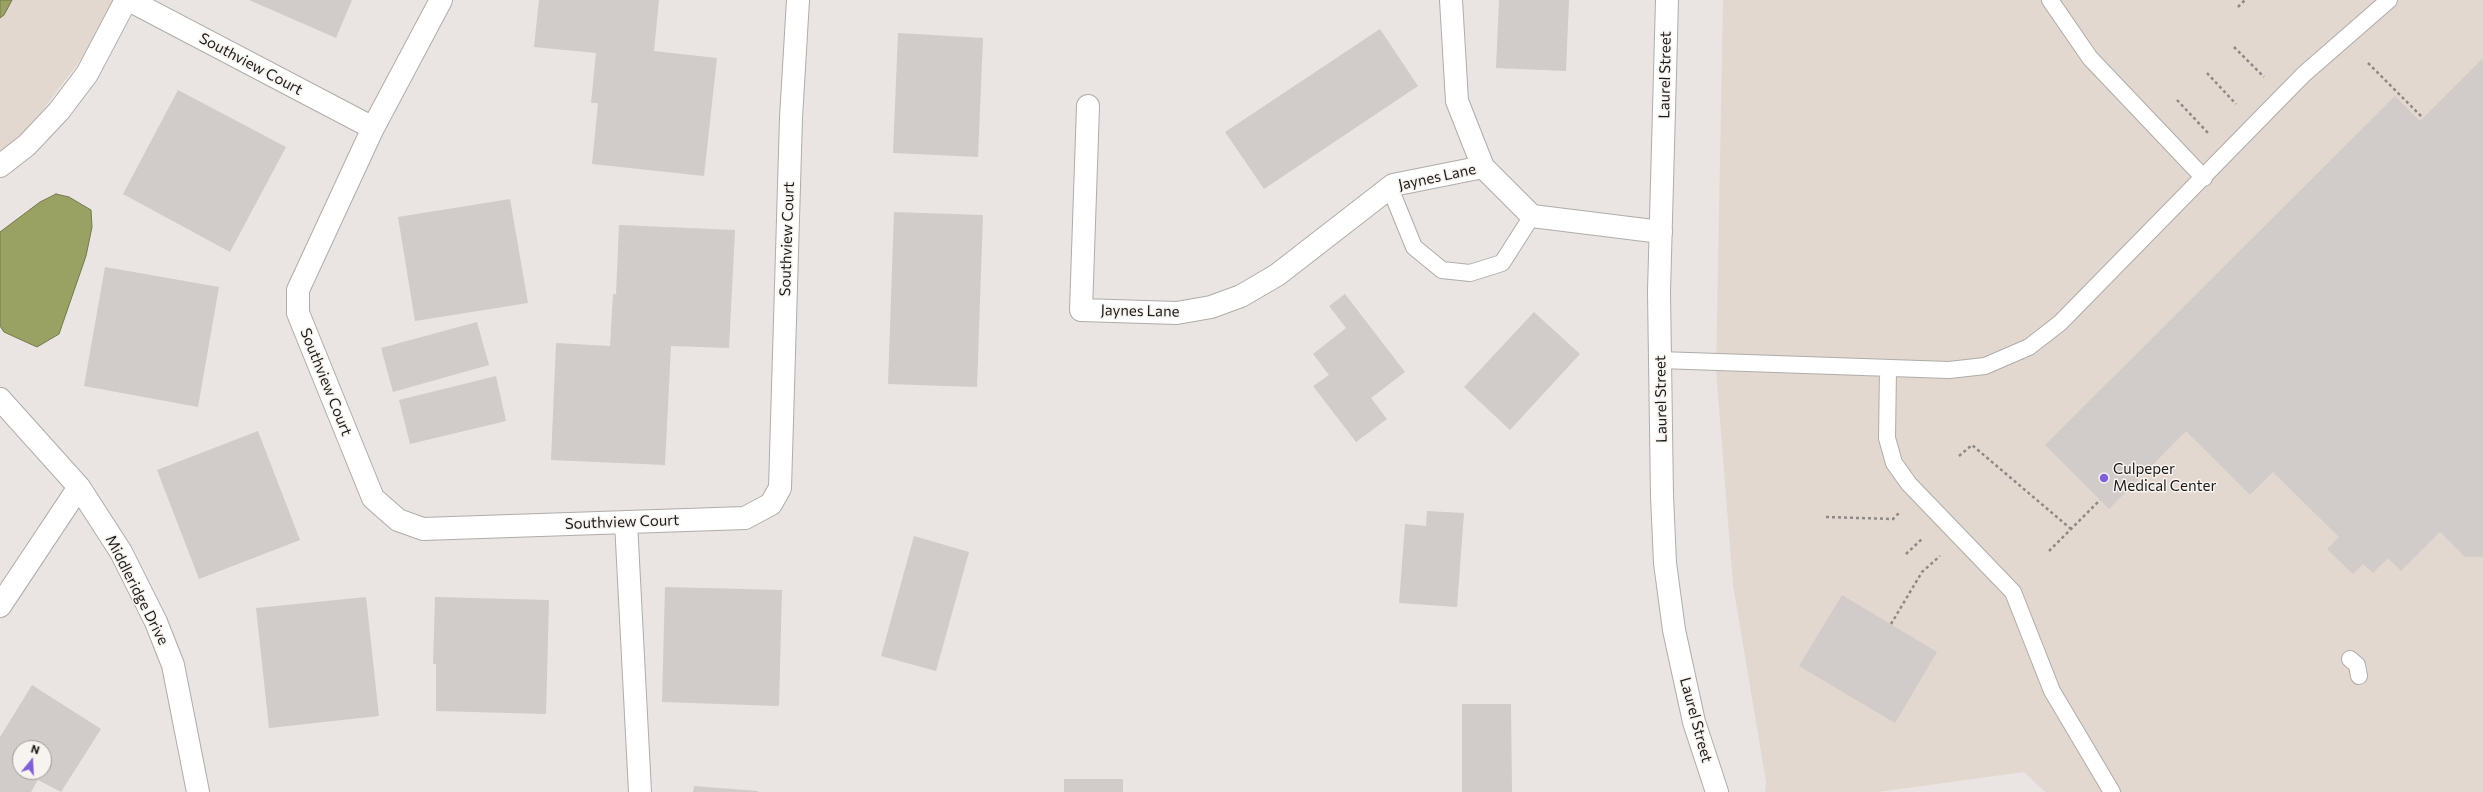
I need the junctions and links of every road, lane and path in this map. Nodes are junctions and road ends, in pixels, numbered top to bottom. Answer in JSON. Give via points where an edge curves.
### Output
{"nodes":[{"id":1,"x":128,"y":0,"type":"edge"},
{"id":2,"x":442,"y":0,"type":"edge"},
{"id":3,"x":798,"y":0,"type":"edge"},
{"id":4,"x":1451,"y":0,"type":"edge"},
{"id":5,"x":1667,"y":0,"type":"edge"},
{"id":6,"x":2050,"y":0,"type":"edge"},
{"id":7,"x":2245,"y":0,"type":"edge"},
{"id":8,"x":2389,"y":0,"type":"edge"},
{"id":9,"x":2238,"y":7,"type":"dead end"},
{"id":10,"x":2234,"y":47,"type":"dead end"},
{"id":11,"x":2368,"y":64,"type":"dead end"},
{"id":12,"x":2206,"y":73,"type":"dead end"},
{"id":13,"x":2265,"y":78,"type":"dead end"},
{"id":14,"x":2177,"y":100,"type":"dead end"},
{"id":15,"x":1088,"y":106,"type":"dead end"},
{"id":16,"x":2238,"y":106,"type":"dead end"},
{"id":17,"x":2423,"y":118,"type":"dead end"},
{"id":18,"x":373,"y":128,"type":"junction"},
{"id":19,"x":2209,"y":134,"type":"dead end"},
{"id":20,"x":0,"y":166,"type":"edge"},
{"id":21,"x":1483,"y":167,"type":"junction"},
{"id":22,"x":2204,"y":178,"type":"junction"},
{"id":23,"x":1390,"y":188,"type":"junction"},
{"id":24,"x":1532,"y":216,"type":"junction"},
{"id":25,"x":1661,"y":232,"type":"junction"},
{"id":26,"x":1660,"y":360,"type":"junction"},
{"id":27,"x":1888,"y":369,"type":"junction"},
{"id":28,"x":0,"y":399,"type":"edge"},
{"id":29,"x":1959,"y":456,"type":"dead end"},
{"id":30,"x":79,"y":487,"type":"junction"},
{"id":31,"x":2100,"y":500,"type":"dead end"},
{"id":32,"x":1903,"y":508,"type":"dead end"},
{"id":33,"x":1826,"y":517,"type":"dead end"},
{"id":34,"x":626,"y":522,"type":"junction"},
{"id":35,"x":2071,"y":529,"type":"junction"},
{"id":36,"x":2049,"y":551,"type":"dead end"},
{"id":37,"x":1922,"y":572,"type":"dead end"},
{"id":38,"x":0,"y":606,"type":"edge"},
{"id":39,"x":1891,"y":624,"type":"dead end"},
{"id":40,"x":2350,"y":658,"type":"dead end"},
{"id":41,"x":2359,"y":676,"type":"dead end"},
{"id":42,"x":198,"y":792,"type":"edge"},
{"id":43,"x":640,"y":792,"type":"edge"},
{"id":44,"x":1717,"y":792,"type":"edge"},
{"id":45,"x":2112,"y":792,"type":"edge"}],
"edges":[{"from":1,"to":18,"type":"street","name":"Southview Court"},
{"from":1,"to":20,"type":"street","via":[[87,74],[59,111],[27,145]]},
{"from":2,"to":18,"type":"street","name":"Southview Court"},
{"from":3,"to":34,"type":"street","name":"Southview Court","via":[[791,118],[780,488],[771,504],[745,518]]},
{"from":4,"to":21,"type":"street","via":[[1457,101]]},
{"from":5,"to":25,"type":"street","name":"Laurel Street"},
{"from":6,"to":22,"type":"lane","via":[[2090,58]]},
{"from":7,"to":9,"type":"path"},
{"from":8,"to":22,"type":"lane","via":[[2304,74]]},
{"from":10,"to":13,"type":"path"},
{"from":11,"to":17,"type":"path"},
{"from":12,"to":16,"type":"path"},
{"from":14,"to":19,"type":"path"},
{"from":15,"to":23,"type":"street","name":"Jaynes Lane","via":[[1081,310],[1177,313],[1241,296],[1277,275]]},
{"from":18,"to":34,"type":"street","name":"Southview Court","via":[[298,290],[298,313],[373,498],[398,520],[423,529]]},
{"from":21,"to":23,"type":"street","name":"Jaynes Lane","via":[[1393,185]]},
{"from":21,"to":24,"type":"street"},
{"from":22,"to":27,"type":"lane","via":[[2060,323],[2029,347],[1985,366],[1949,370]]},
{"from":23,"to":24,"type":"lane","via":[[1414,248],[1442,270],[1470,273],[1502,262]]},
{"from":24,"to":25,"type":"street"},
{"from":25,"to":26,"type":"street","name":"Laurel Street"},
{"from":26,"to":27,"type":"lane"},
{"from":26,"to":44,"type":"street","name":"Laurel Street","via":[[1665,563],[1674,630],[1694,722]]},
{"from":27,"to":45,"type":"lane","via":[[1887,438],[1894,463],[1909,484],[2014,592],[2052,691]]},
{"from":28,"to":30,"type":"street","name":"Middleridge Drive"},
{"from":29,"to":35,"type":"path","via":[[1972,445]]},
{"from":30,"to":38,"type":"street"},
{"from":30,"to":42,"type":"street","name":"Middleridge Drive","via":[[121,552],[156,622],[173,665]]},
{"from":31,"to":35,"type":"path"},
{"from":32,"to":33,"type":"path","via":[[1893,519]]},
{"from":34,"to":43,"type":"street"},
{"from":35,"to":36,"type":"path"},
{"from":37,"to":39,"type":"path"},
{"from":40,"to":41,"type":"lane","via":[[2357,665]]}]}
